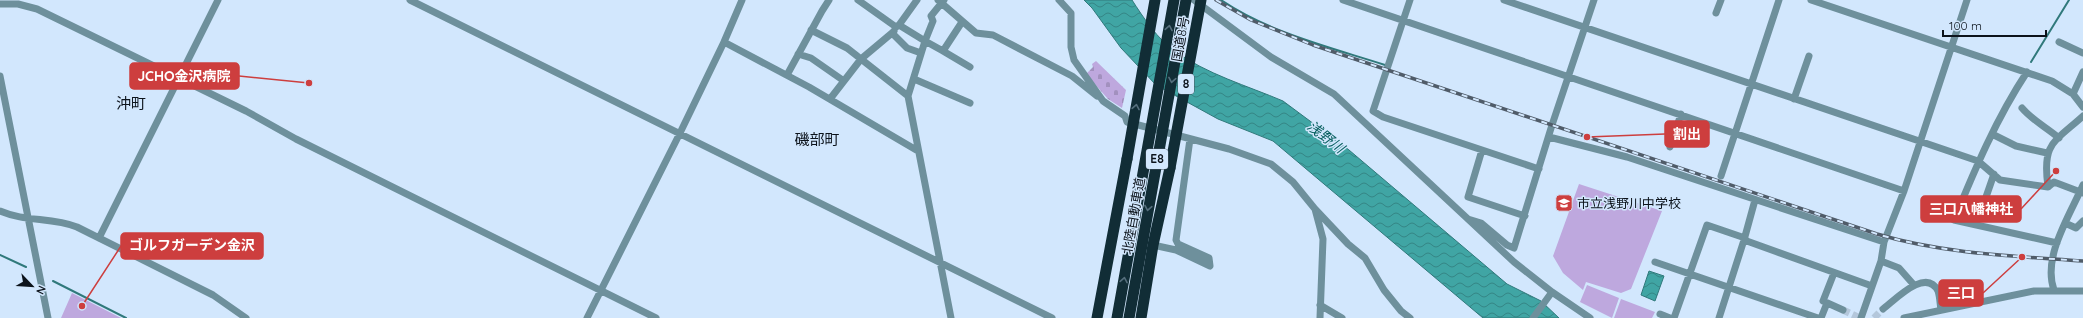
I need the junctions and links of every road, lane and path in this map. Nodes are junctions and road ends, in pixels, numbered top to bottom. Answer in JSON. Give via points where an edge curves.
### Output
{"nodes":[{"id":1,"x":218,"y":0,"type":"edge"},
{"id":2,"x":410,"y":0,"type":"edge"},
{"id":3,"x":742,"y":0,"type":"edge"},
{"id":4,"x":829,"y":0,"type":"edge"},
{"id":5,"x":858,"y":0,"type":"edge"},
{"id":6,"x":917,"y":0,"type":"edge"},
{"id":7,"x":1059,"y":0,"type":"edge"},
{"id":8,"x":1155,"y":0,"type":"edge"},
{"id":9,"x":1174,"y":0,"type":"edge"},
{"id":10,"x":1186,"y":0,"type":"edge"},
{"id":11,"x":1194,"y":0,"type":"edge"},
{"id":12,"x":1201,"y":0,"type":"edge"},
{"id":13,"x":1343,"y":0,"type":"edge"},
{"id":14,"x":1410,"y":0,"type":"edge"},
{"id":15,"x":1504,"y":0,"type":"edge"},
{"id":16,"x":1594,"y":0,"type":"edge"},
{"id":17,"x":1721,"y":0,"type":"edge"},
{"id":18,"x":1779,"y":0,"type":"edge"},
{"id":19,"x":1811,"y":0,"type":"edge"},
{"id":20,"x":1967,"y":0,"type":"edge"},
{"id":21,"x":941,"y":1,"type":"edge"},
{"id":22,"x":0,"y":4,"type":"edge"},
{"id":23,"x":1716,"y":13,"type":"dead end"},
{"id":24,"x":1402,"y":20,"type":"junction"},
{"id":25,"x":962,"y":22,"type":"junction"},
{"id":26,"x":896,"y":28,"type":"junction"},
{"id":27,"x":1585,"y":28,"type":"junction"},
{"id":28,"x":811,"y":30,"type":"junction"},
{"id":29,"x":925,"y":41,"type":"junction"},
{"id":30,"x":724,"y":42,"type":"junction"},
{"id":31,"x":2059,"y":42,"type":"dead end"},
{"id":32,"x":1951,"y":48,"type":"junction"},
{"id":33,"x":942,"y":51,"type":"junction"},
{"id":34,"x":921,"y":53,"type":"junction"},
{"id":35,"x":2083,"y":53,"type":"edge"},
{"id":36,"x":798,"y":54,"type":"junction"},
{"id":37,"x":1809,"y":56,"type":"dead end"},
{"id":38,"x":861,"y":59,"type":"junction"},
{"id":39,"x":970,"y":67,"type":"dead end"},
{"id":40,"x":2027,"y":72,"type":"junction"},
{"id":41,"x":2083,"y":72,"type":"edge"},
{"id":42,"x":787,"y":75,"type":"junction"},
{"id":43,"x":0,"y":76,"type":"edge"},
{"id":44,"x":1569,"y":76,"type":"junction"},
{"id":45,"x":178,"y":79,"type":"junction"},
{"id":46,"x":914,"y":79,"type":"junction"},
{"id":47,"x":844,"y":81,"type":"junction"},
{"id":48,"x":1751,"y":84,"type":"junction"},
{"id":49,"x":2073,"y":94,"type":"junction"},
{"id":50,"x":908,"y":96,"type":"junction"},
{"id":51,"x":830,"y":99,"type":"junction"},
{"id":52,"x":1794,"y":99,"type":"junction"},
{"id":53,"x":1103,"y":101,"type":"junction"},
{"id":54,"x":970,"y":103,"type":"dead end"},
{"id":55,"x":2083,"y":107,"type":"edge"},
{"id":56,"x":2022,"y":108,"type":"dead end"},
{"id":57,"x":1681,"y":114,"type":"junction"},
{"id":58,"x":2083,"y":116,"type":"edge"},
{"id":59,"x":1735,"y":132,"type":"junction"},
{"id":60,"x":680,"y":133,"type":"junction"},
{"id":61,"x":1992,"y":134,"type":"junction"},
{"id":62,"x":1549,"y":137,"type":"junction"},
{"id":63,"x":2059,"y":138,"type":"junction"},
{"id":64,"x":1190,"y":139,"type":"junction"},
{"id":65,"x":1919,"y":142,"type":"junction"},
{"id":66,"x":1670,"y":147,"type":"dead end"},
{"id":67,"x":1482,"y":150,"type":"junction"},
{"id":68,"x":918,"y":151,"type":"junction"},
{"id":69,"x":2047,"y":153,"type":"junction"},
{"id":70,"x":1978,"y":161,"type":"junction"},
{"id":71,"x":1539,"y":169,"type":"junction"},
{"id":72,"x":1994,"y":174,"type":"junction"},
{"id":73,"x":1721,"y":176,"type":"dead end"},
{"id":74,"x":2048,"y":187,"type":"junction"},
{"id":75,"x":2082,"y":190,"type":"edge"},
{"id":76,"x":1904,"y":191,"type":"junction"},
{"id":77,"x":1986,"y":197,"type":"dead end"},
{"id":78,"x":1755,"y":200,"type":"junction"},
{"id":79,"x":1315,"y":209,"type":"junction"},
{"id":80,"x":0,"y":211,"type":"edge"},
{"id":81,"x":1525,"y":216,"type":"junction"},
{"id":82,"x":1466,"y":218,"type":"junction"},
{"id":83,"x":28,"y":219,"type":"junction"},
{"id":84,"x":2083,"y":221,"type":"edge"},
{"id":85,"x":2065,"y":223,"type":"junction"},
{"id":86,"x":99,"y":238,"type":"junction"},
{"id":87,"x":1745,"y":239,"type":"junction"},
{"id":88,"x":1884,"y":242,"type":"junction"},
{"id":89,"x":2057,"y":244,"type":"junction"},
{"id":90,"x":1153,"y":245,"type":"junction"},
{"id":91,"x":1881,"y":261,"type":"junction"},
{"id":92,"x":940,"y":262,"type":"junction"},
{"id":93,"x":1655,"y":262,"type":"dead end"},
{"id":94,"x":1834,"y":273,"type":"junction"},
{"id":95,"x":1690,"y":274,"type":"junction"},
{"id":96,"x":1914,"y":285,"type":"junction"},
{"id":97,"x":1872,"y":286,"type":"junction"},
{"id":98,"x":1729,"y":288,"type":"junction"},
{"id":99,"x":2054,"y":290,"type":"junction"},
{"id":100,"x":600,"y":291,"type":"junction"},
{"id":101,"x":2083,"y":291,"type":"edge"},
{"id":102,"x":1552,"y":292,"type":"junction"},
{"id":103,"x":1827,"y":303,"type":"junction"},
{"id":104,"x":1320,"y":305,"type":"junction"},
{"id":105,"x":1883,"y":309,"type":"tunnel mouth"},
{"id":106,"x":1842,"y":310,"type":"tunnel mouth"},
{"id":107,"x":1941,"y":310,"type":"junction"},
{"id":108,"x":1660,"y":314,"type":"dead end"},
{"id":109,"x":48,"y":318,"type":"edge"},
{"id":110,"x":246,"y":318,"type":"edge"},
{"id":111,"x":587,"y":318,"type":"edge"},
{"id":112,"x":656,"y":318,"type":"edge"},
{"id":113,"x":951,"y":318,"type":"edge"},
{"id":114,"x":1052,"y":318,"type":"edge"},
{"id":115,"x":1097,"y":318,"type":"edge"},
{"id":116,"x":1117,"y":318,"type":"edge"},
{"id":117,"x":1129,"y":318,"type":"edge"},
{"id":118,"x":1141,"y":318,"type":"edge"},
{"id":119,"x":1320,"y":318,"type":"edge"},
{"id":120,"x":1342,"y":318,"type":"edge"},
{"id":121,"x":1410,"y":318,"type":"edge"},
{"id":122,"x":1533,"y":318,"type":"edge"},
{"id":123,"x":1590,"y":318,"type":"edge"},
{"id":124,"x":1670,"y":318,"type":"edge"},
{"id":125,"x":1674,"y":318,"type":"edge"},
{"id":126,"x":1719,"y":318,"type":"edge"},
{"id":127,"x":1820,"y":318,"type":"edge"},
{"id":128,"x":1861,"y":318,"type":"edge"},
{"id":129,"x":1904,"y":318,"type":"edge"}],
"edges":[{"from":1,"to":45,"type":"street"},
{"from":2,"to":60,"type":"street"},
{"from":3,"to":30,"type":"street"},
{"from":4,"to":28,"type":"street"},
{"from":5,"to":26,"type":"street"},
{"from":6,"to":26,"type":"street"},
{"from":7,"to":53,"type":"street","via":[[1072,13],[1071,47],[1074,60]]},
{"from":115,"to":8,"type":"highway","one_way":true,"bridge":true},
{"from":116,"to":9,"type":"highway","name":"北陸自動車道","number":"E8","one_way":true,"bridge":true},
{"from":10,"to":117,"type":"highway","name":"北陸自動車道","number":"E8","one_way":true,"bridge":true},
{"from":11,"to":82,"type":"street","via":[[1271,57],[1334,94]]},
{"from":12,"to":90,"type":"highway","name":"国道8号","number":"8","bridge":true},
{"from":13,"to":24,"type":"street"},
{"from":14,"to":24,"type":"street"},
{"from":15,"to":27,"type":"street"},
{"from":16,"to":27,"type":"street"},
{"from":17,"to":23,"type":"street"},
{"from":18,"to":48,"type":"street"},
{"from":19,"to":32,"type":"street"},
{"from":20,"to":32,"type":"street"},
{"from":21,"to":25,"type":"street"},
{"from":21,"to":29,"type":"street","via":[[931,16],[933,21]]},
{"from":22,"to":45,"type":"street","via":[[18,4],[37,9]]},
{"from":24,"to":44,"type":"street"},
{"from":24,"to":67,"type":"street","via":[[1373,111]]},
{"from":25,"to":33,"type":"street"},
{"from":25,"to":53,"type":"street","via":[[976,33],[993,35],[1072,76]]},
{"from":26,"to":29,"type":"street"},
{"from":26,"to":34,"type":"street","via":[[907,48]]},
{"from":26,"to":38,"type":"street"},
{"from":27,"to":44,"type":"street"},
{"from":27,"to":48,"type":"street"},
{"from":28,"to":36,"type":"street"},
{"from":28,"to":38,"type":"street","via":[[847,48]]},
{"from":29,"to":33,"type":"street"},
{"from":29,"to":34,"type":"street"},
{"from":30,"to":42,"type":"street"},
{"from":30,"to":60,"type":"street"},
{"from":31,"to":35,"type":"street"},
{"from":32,"to":40,"type":"street"},
{"from":32,"to":65,"type":"street"},
{"from":33,"to":39,"type":"street"},
{"from":34,"to":46,"type":"street"},
{"from":36,"to":42,"type":"street"},
{"from":36,"to":47,"type":"street","via":[[811,58]]},
{"from":37,"to":52,"type":"street"},
{"from":38,"to":47,"type":"street"},
{"from":38,"to":50,"type":"street"},
{"from":40,"to":49,"type":"street","via":[[2052,81]]},
{"from":40,"to":61,"type":"street","via":[[2006,104]]},
{"from":41,"to":49,"type":"street"},
{"from":42,"to":51,"type":"street"},
{"from":43,"to":83,"type":"street"},
{"from":44,"to":57,"type":"street"},
{"from":44,"to":62,"type":"street"},
{"from":45,"to":86,"type":"street"},
{"from":45,"to":100,"type":"street"},
{"from":46,"to":50,"type":"street"},
{"from":46,"to":54,"type":"street"},
{"from":47,"to":51,"type":"street"},
{"from":48,"to":52,"type":"street"},
{"from":48,"to":59,"type":"street"},
{"from":49,"to":55,"type":"street"},
{"from":50,"to":68,"type":"street"},
{"from":51,"to":68,"type":"street"},
{"from":52,"to":65,"type":"street"},
{"from":53,"to":64,"type":"street","via":[[1125,116],[1127,122]]},
{"from":56,"to":63,"type":"street","via":[[2031,118]]},
{"from":57,"to":59,"type":"street"},
{"from":57,"to":66,"type":"street"},
{"from":58,"to":63,"type":"street"},
{"from":59,"to":73,"type":"street"},
{"from":59,"to":76,"type":"street"},
{"from":60,"to":92,"type":"street"},
{"from":60,"to":100,"type":"street"},
{"from":61,"to":69,"type":"street","via":[[2016,146]]},
{"from":61,"to":70,"type":"street"},
{"from":62,"to":71,"type":"street"},
{"from":62,"to":78,"type":"street","via":[[1627,157]]},
{"from":63,"to":69,"type":"street"},
{"from":64,"to":79,"type":"street","via":[[1271,164],[1293,182]]},
{"from":64,"to":90,"type":"street","via":[[1176,240],[1178,244],[1209,258],[1210,266],[1176,250]]},
{"from":65,"to":70,"type":"street"},
{"from":65,"to":76,"type":"street"},
{"from":67,"to":71,"type":"street"},
{"from":67,"to":81,"type":"street","via":[[1468,197]]},
{"from":68,"to":92,"type":"street"},
{"from":69,"to":74,"type":"street"},
{"from":70,"to":72,"type":"street"},
{"from":70,"to":89,"type":"street","via":[[1954,220]]},
{"from":71,"to":81,"type":"street"},
{"from":72,"to":74,"type":"street","via":[[2000,180]]},
{"from":72,"to":77,"type":"street"},
{"from":74,"to":75,"type":"street","via":[[2054,182]]},
{"from":75,"to":85,"type":"street"},
{"from":76,"to":88,"type":"street"},
{"from":78,"to":87,"type":"street"},
{"from":78,"to":88,"type":"street"},
{"from":79,"to":104,"type":"street","via":[[1323,238]]},
{"from":79,"to":121,"type":"street","via":[[1365,258],[1384,290]]},
{"from":80,"to":83,"type":"street"},
{"from":81,"to":82,"type":"street","via":[[1514,248],[1481,223]]},
{"from":82,"to":102,"type":"street","via":[[1514,262]]},
{"from":83,"to":86,"type":"street","via":[[65,223]]},
{"from":83,"to":109,"type":"street"},
{"from":84,"to":85,"type":"street","via":[[2076,228]]},
{"from":85,"to":89,"type":"street"},
{"from":86,"to":110,"type":"street","via":[[213,295]]},
{"from":87,"to":94,"type":"street"},
{"from":87,"to":95,"type":"street","via":[[1707,225]]},
{"from":87,"to":98,"type":"street"},
{"from":88,"to":91,"type":"street"},
{"from":89,"to":99,"type":"street","via":[[2052,259],[2050,280]]},
{"from":90,"to":118,"type":"highway","name":"国道8号","number":"8"},
{"from":91,"to":96,"type":"street","via":[[1899,268]]},
{"from":91,"to":97,"type":"street"},
{"from":92,"to":113,"type":"street"},
{"from":92,"to":114,"type":"street"},
{"from":93,"to":95,"type":"street"},
{"from":94,"to":97,"type":"street"},
{"from":94,"to":103,"type":"street","via":[[1823,301]]},
{"from":95,"to":98,"type":"street"},
{"from":95,"to":125,"type":"street"},
{"from":96,"to":105,"type":"street"},
{"from":96,"to":107,"type":"street","via":[[1924,282],[1935,287],[1939,293]]},
{"from":97,"to":128,"type":"street"},
{"from":98,"to":126,"type":"street"},
{"from":98,"to":127,"type":"street"},
{"from":99,"to":101,"type":"street"},
{"from":99,"to":107,"type":"street","via":[[2034,291]]},
{"from":100,"to":111,"type":"street"},
{"from":100,"to":112,"type":"street"},
{"from":102,"to":122,"type":"street"},
{"from":102,"to":123,"type":"street"},
{"from":103,"to":106,"type":"street"},
{"from":103,"to":127,"type":"street"},
{"from":104,"to":119,"type":"street"},
{"from":104,"to":120,"type":"street"},
{"from":107,"to":129,"type":"street"},
{"from":108,"to":124,"type":"street"}]}
